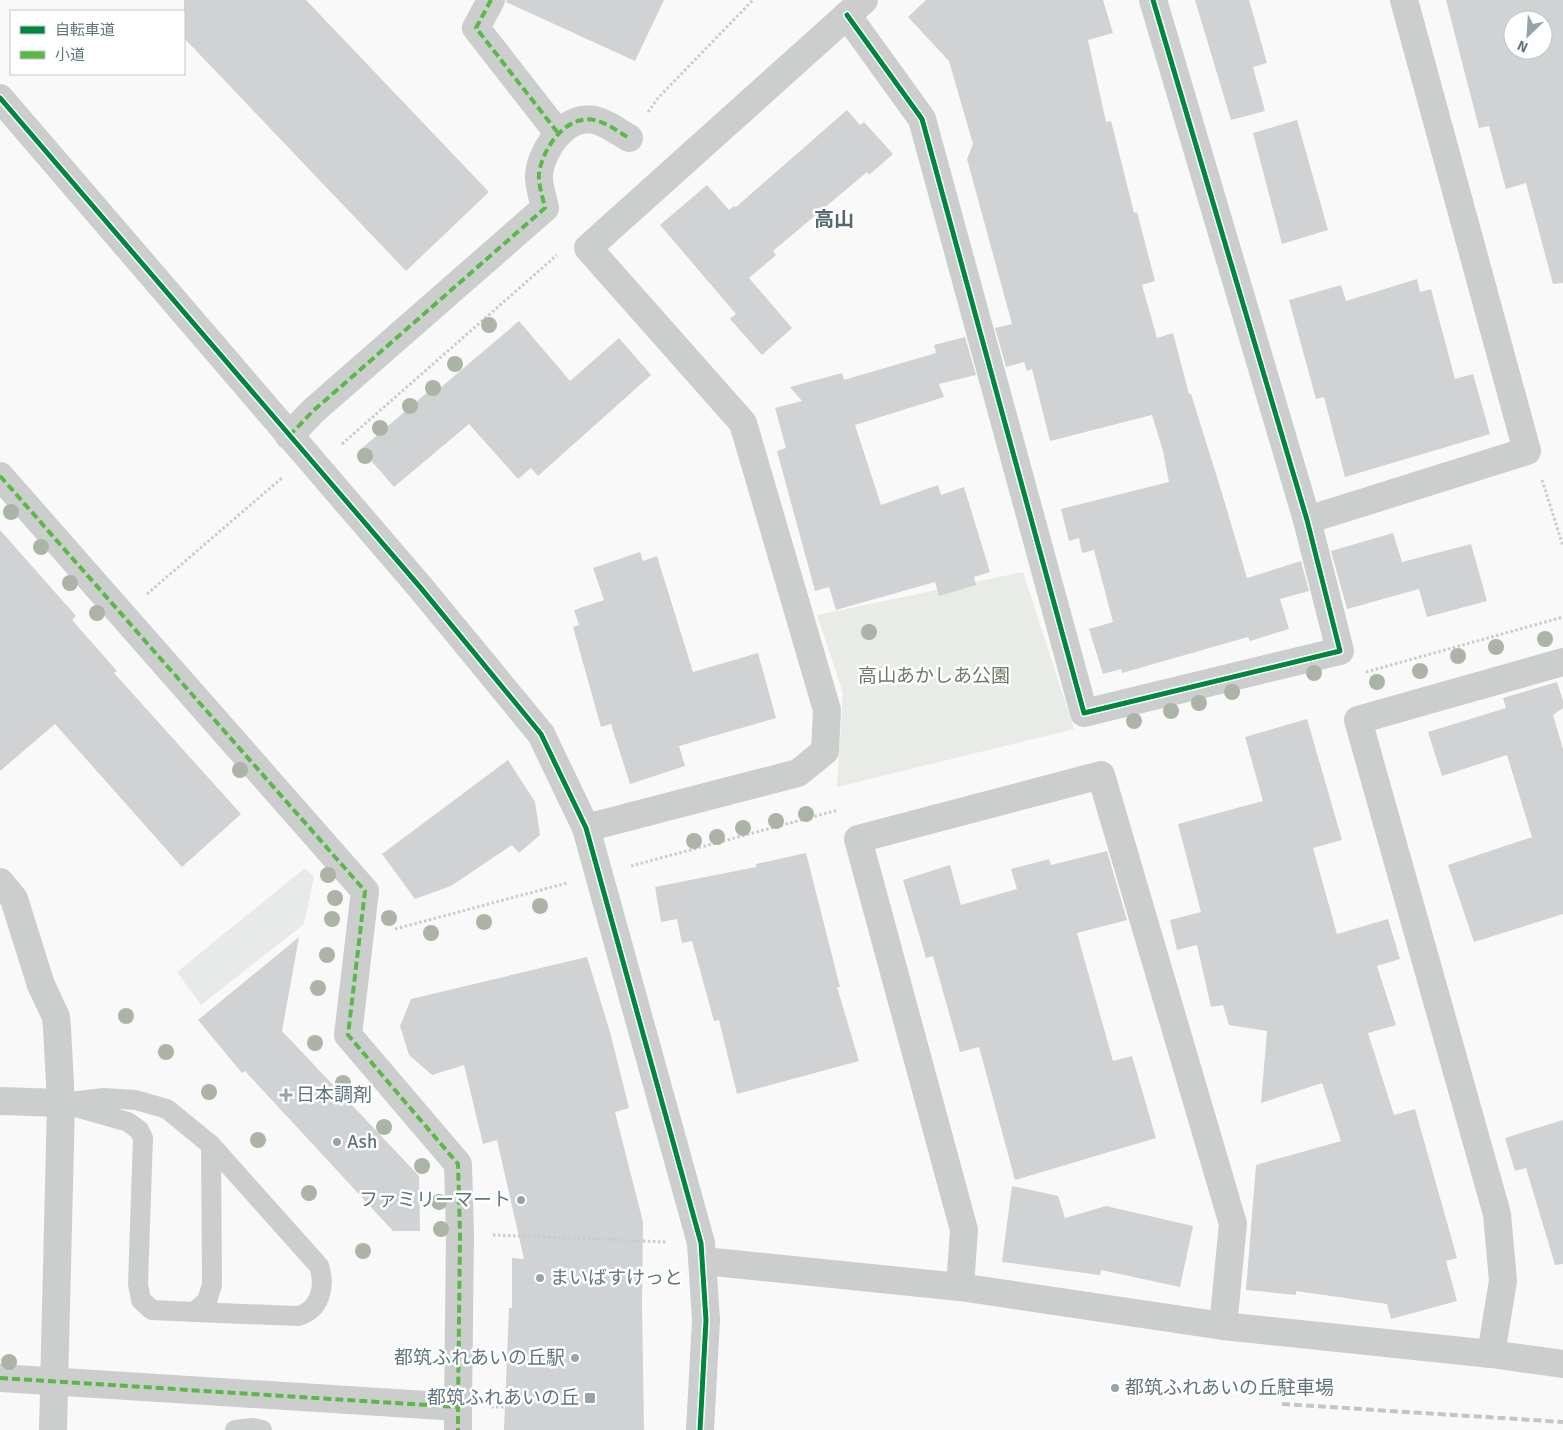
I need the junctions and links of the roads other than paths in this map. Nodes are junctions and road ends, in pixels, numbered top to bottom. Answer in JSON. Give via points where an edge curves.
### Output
{"nodes":[{"id":1,"x":491,"y":0,"type":"edge"},
{"id":2,"x":1153,"y":0,"type":"edge"},
{"id":3,"x":1404,"y":0,"type":"edge"},
{"id":4,"x":856,"y":8,"type":"edge"},
{"id":5,"x":0,"y":98,"type":"edge"},
{"id":6,"x":558,"y":134,"type":"junction"},
{"id":7,"x":629,"y":138,"type":"road end"},
{"id":8,"x":289,"y":436,"type":"junction"},
{"id":9,"x":0,"y":476,"type":"edge"},
{"id":10,"x":1308,"y":520,"type":"junction"},
{"id":11,"x":1563,"y":662,"type":"edge"},
{"id":12,"x":586,"y":828,"type":"junction"},
{"id":13,"x":0,"y":882,"type":"edge"},
{"id":14,"x":0,"y":1101,"type":"edge"},
{"id":15,"x":61,"y":1103,"type":"junction"},
{"id":16,"x":211,"y":1145,"type":"junction"},
{"id":17,"x":702,"y":1252,"type":"junction"},
{"id":18,"x":960,"y":1288,"type":"junction"},
{"id":19,"x":194,"y":1312,"type":"junction"},
{"id":20,"x":1223,"y":1326,"type":"junction"},
{"id":21,"x":1491,"y":1354,"type":"junction"},
{"id":22,"x":1563,"y":1364,"type":"edge"},
{"id":23,"x":0,"y":1378,"type":"edge"},
{"id":24,"x":55,"y":1382,"type":"junction"},
{"id":25,"x":458,"y":1418,"type":"edge"},
{"id":26,"x":53,"y":1430,"type":"edge"},
{"id":27,"x":236,"y":1430,"type":"edge"},
{"id":28,"x":262,"y":1430,"type":"edge"},
{"id":29,"x":700,"y":1430,"type":"edge"}],
"edges":[{"from":1,"to":6,"type":"street","via":[[476,28]]},
{"from":2,"to":10,"type":"street"},
{"from":3,"to":10,"type":"street","via":[[1527,451]]},
{"from":4,"to":10,"type":"street","via":[[922,119],[1084,713],[1340,650]]},
{"from":4,"to":12,"type":"street","via":[[588,248],[743,423],[827,710],[825,751],[798,773]]},
{"from":5,"to":8,"type":"street"},
{"from":6,"to":7,"type":"street","via":[[580,120],[598,120]]},
{"from":6,"to":8,"type":"street","via":[[544,155],[539,176],[545,208],[313,411]]},
{"from":8,"to":12,"type":"street","via":[[542,734]]},
{"from":9,"to":25,"type":"street","via":[[365,891],[348,1035],[458,1164]]},
{"from":11,"to":21,"type":"street","via":[[1358,720],[1498,1214],[1503,1281]]},
{"from":12,"to":17,"type":"street"},
{"from":13,"to":15,"type":"street","via":[[14,899],[41,985],[56,1018]]},
{"from":14,"to":15,"type":"street"},
{"from":15,"to":16,"type":"lane","via":[[104,1098],[136,1100],[167,1109]]},
{"from":15,"to":19,"type":"lane","via":[[128,1122],[139,1130],[144,1147],[138,1284],[141,1300],[152,1310]]},
{"from":15,"to":24,"type":"street"},
{"from":16,"to":19,"type":"lane","via":[[212,1285],[207,1300]]},
{"from":16,"to":19,"type":"lane","via":[[319,1266],[323,1277],[313,1308],[298,1316]]},
{"from":17,"to":18,"type":"street"},
{"from":17,"to":29,"type":"street","via":[[706,1320]]},
{"from":18,"to":20,"type":"street"},
{"from":18,"to":20,"type":"street","via":[[964,1230],[858,840],[1101,775],[1233,1224]]},
{"from":20,"to":21,"type":"street"},
{"from":21,"to":22,"type":"street"},
{"from":23,"to":24,"type":"street"},
{"from":24,"to":25,"type":"street"},
{"from":24,"to":26,"type":"street"},
{"from":27,"to":28,"type":"lane"}]}
